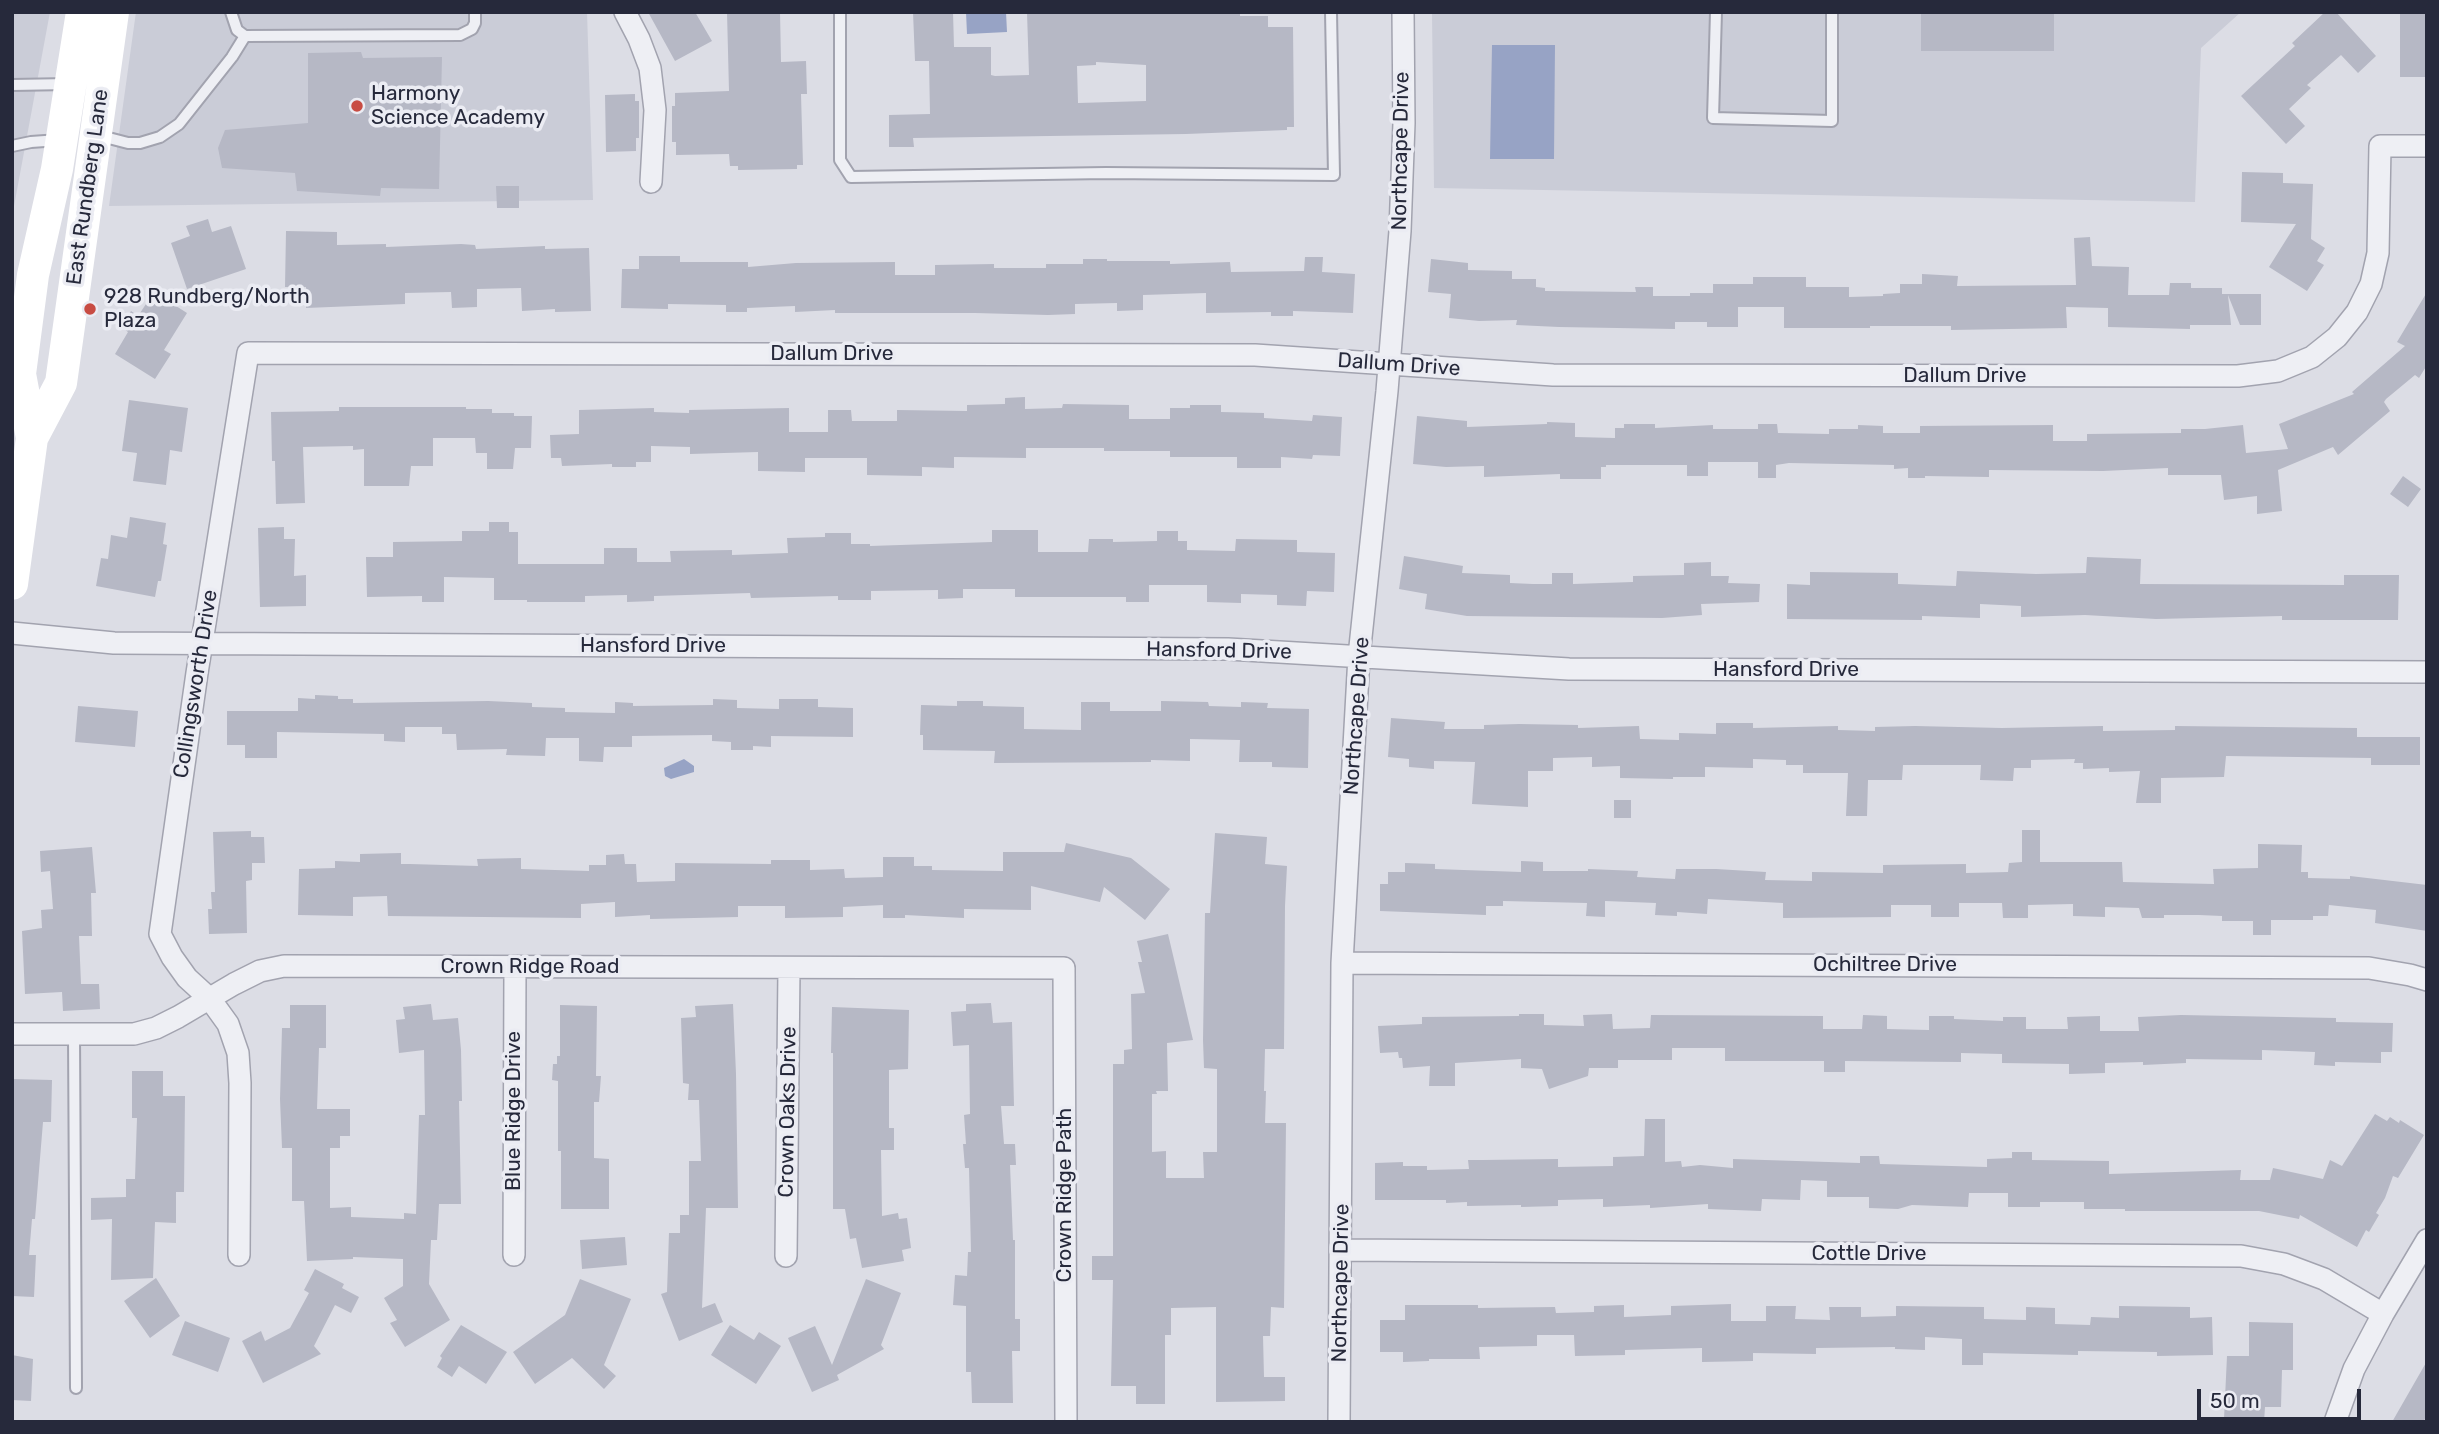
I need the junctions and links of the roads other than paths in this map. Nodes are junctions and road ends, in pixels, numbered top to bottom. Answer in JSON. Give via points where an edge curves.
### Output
{"nodes":[{"id":1,"x":82,"y":12,"type":"edge"},
{"id":2,"x":113,"y":12,"type":"edge"},
{"id":3,"x":231,"y":12,"type":"edge"},
{"id":4,"x":475,"y":12,"type":"edge"},
{"id":5,"x":625,"y":12,"type":"edge"},
{"id":6,"x":840,"y":12,"type":"edge"},
{"id":7,"x":1331,"y":12,"type":"edge"},
{"id":8,"x":1403,"y":12,"type":"edge"},
{"id":9,"x":1716,"y":12,"type":"edge"},
{"id":10,"x":1832,"y":12,"type":"edge"},
{"id":11,"x":245,"y":36,"type":"junction"},
{"id":12,"x":70,"y":84,"type":"junction"},
{"id":13,"x":12,"y":85,"type":"edge"},
{"id":14,"x":94,"y":135,"type":"junction"},
{"id":15,"x":61,"y":139,"type":"junction"},
{"id":16,"x":12,"y":146,"type":"edge"},
{"id":17,"x":2427,"y":146,"type":"edge"},
{"id":18,"x":651,"y":182,"type":"dead end"},
{"id":19,"x":248,"y":353,"type":"joint"},
{"id":20,"x":1389,"y":364,"type":"junction"},
{"id":21,"x":22,"y":437,"type":"edge"},
{"id":22,"x":12,"y":584,"type":"edge"},
{"id":23,"x":12,"y":633,"type":"edge"},
{"id":24,"x":202,"y":644,"type":"junction"},
{"id":25,"x":1359,"y":656,"type":"junction"},
{"id":26,"x":2427,"y":673,"type":"edge"},
{"id":27,"x":1342,"y":962,"type":"junction"},
{"id":28,"x":515,"y":967,"type":"junction"},
{"id":29,"x":789,"y":968,"type":"junction"},
{"id":30,"x":1065,"y":968,"type":"joint"},
{"id":31,"x":2427,"y":980,"type":"edge"},
{"id":32,"x":210,"y":999,"type":"junction"},
{"id":33,"x":12,"y":1034,"type":"edge"},
{"id":34,"x":74,"y":1035,"type":"junction"},
{"id":35,"x":2427,"y":1240,"type":"edge"},
{"id":36,"x":1341,"y":1250,"type":"junction"},
{"id":37,"x":239,"y":1255,"type":"dead end"},
{"id":38,"x":514,"y":1255,"type":"dead end"},
{"id":39,"x":786,"y":1256,"type":"dead end"},
{"id":40,"x":2383,"y":1314,"type":"junction"},
{"id":41,"x":76,"y":1388,"type":"dead end"},
{"id":42,"x":1066,"y":1422,"type":"edge"},
{"id":43,"x":1339,"y":1422,"type":"edge"},
{"id":44,"x":2335,"y":1422,"type":"edge"}],
"edges":[{"from":1,"to":12,"type":"main road","name":"East Rundberg Lane"},
{"from":2,"to":14,"type":"main road","name":"East Rundberg Lane"},
{"from":3,"to":11,"type":"lane","via":[[237,30]]},
{"from":4,"to":11,"type":"lane","via":[[472,29],[460,35]]},
{"from":5,"to":18,"type":"street","via":[[650,68],[655,110]]},
{"from":6,"to":7,"type":"lane","via":[[840,160],[851,177],[1334,175]]},
{"from":8,"to":20,"type":"street","name":"Northcape Drive","via":[[1402,190]]},
{"from":9,"to":10,"type":"lane","via":[[1713,118],[1832,121]]},
{"from":11,"to":14,"type":"lane","via":[[188,115],[169,131],[140,143]]},
{"from":12,"to":13,"type":"lane"},
{"from":12,"to":15,"type":"main road","name":"East Rundberg Lane"},
{"from":14,"to":21,"type":"main road","name":"East Rundberg Lane","via":[[61,383]]},
{"from":15,"to":16,"type":"lane"},
{"from":15,"to":21,"type":"main road","name":"East Rundberg Lane","via":[[27,275],[20,374]]},
{"from":17,"to":20,"type":"street","name":"Dallum Drive","via":[[2380,146],[2378,253],[2371,284],[2337,337],[2312,357],[2277,371],[2238,376],[1553,375]]},
{"from":19,"to":20,"type":"street","name":"Dallum Drive","via":[[1255,355]]},
{"from":19,"to":24,"type":"street","name":"Collingsworth Drive"},
{"from":20,"to":25,"type":"street","name":"Northcape Drive"},
{"from":21,"to":22,"type":"main road","name":"East Rundberg Lane"},
{"from":23,"to":24,"type":"street","name":"Hansford Drive","via":[[114,643]]},
{"from":24,"to":25,"type":"street","name":"Hansford Drive","via":[[1214,649]]},
{"from":24,"to":32,"type":"street","name":"Collingsworth Drive","via":[[160,934],[187,978]]},
{"from":25,"to":26,"type":"street","name":"Hansford Drive","via":[[1569,669]]},
{"from":25,"to":27,"type":"street","name":"Northcape Drive"},
{"from":27,"to":31,"type":"street","name":"Ochiltree Drive","via":[[2369,968]]},
{"from":27,"to":36,"type":"street","name":"Northcape Drive"},
{"from":28,"to":29,"type":"street","name":"Crown Ridge Road"},
{"from":28,"to":32,"type":"street","name":"Crown Ridge Road","via":[[284,966],[260,971]]},
{"from":28,"to":38,"type":"street","name":"Blue Ridge Drive"},
{"from":29,"to":30,"type":"street","name":"Crown Ridge Road"},
{"from":29,"to":39,"type":"street","name":"Crown Oaks Drive"},
{"from":30,"to":42,"type":"street","name":"Crown Ridge Path"},
{"from":32,"to":34,"type":"street","name":"Crown Ridge Road","via":[[156,1028],[134,1034]]},
{"from":32,"to":37,"type":"street","name":"Collingsworth Drive","via":[[228,1024],[238,1053]]},
{"from":33,"to":34,"type":"street","name":"Crown Ridge Road"},
{"from":34,"to":41,"type":"lane"},
{"from":35,"to":40,"type":"street"},
{"from":36,"to":40,"type":"street","name":"Cottle Drive","via":[[2241,1256],[2284,1264],[2324,1279]]},
{"from":36,"to":43,"type":"street","name":"Northcape Drive"},
{"from":40,"to":44,"type":"street","via":[[2354,1369]]}]}
